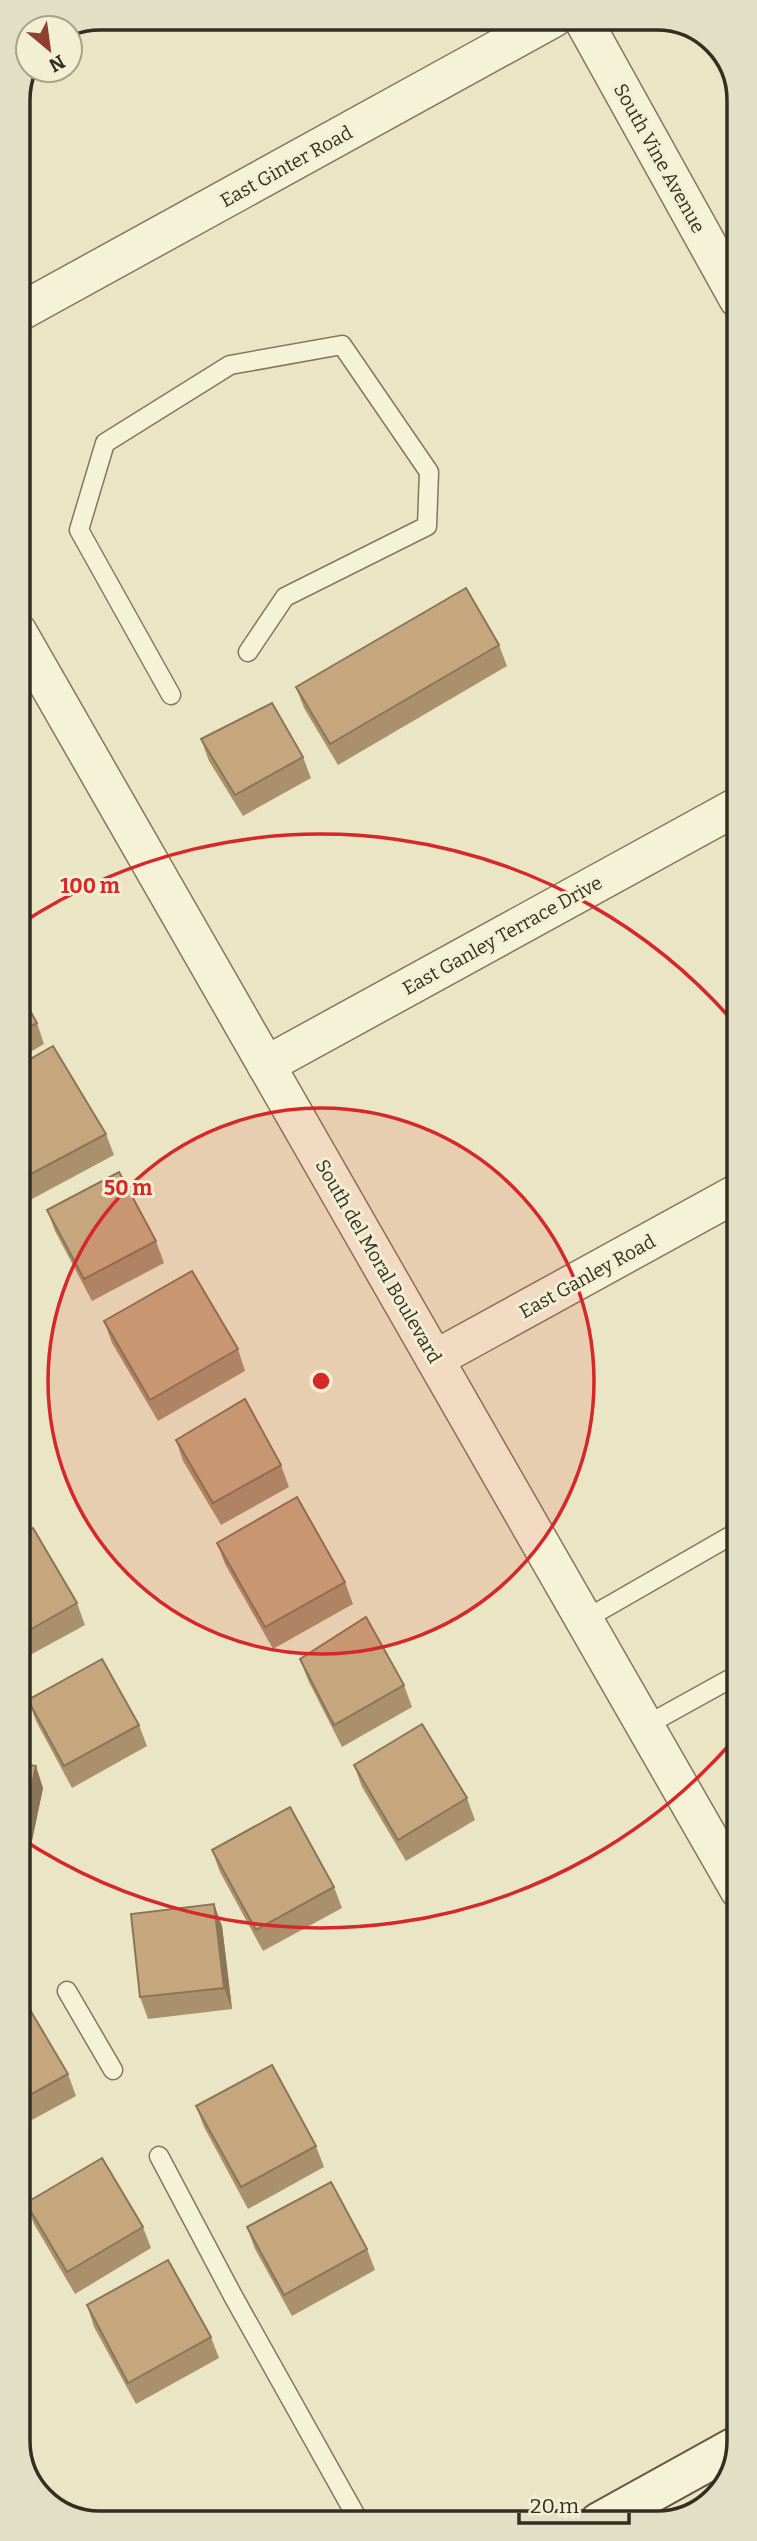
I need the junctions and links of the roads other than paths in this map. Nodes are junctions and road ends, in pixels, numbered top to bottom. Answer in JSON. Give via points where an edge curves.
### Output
{"nodes":[{"id":1,"x":532,"y":30,"type":"edge"},
{"id":2,"x":589,"y":30,"type":"edge"},
{"id":3,"x":727,"y":279,"type":"edge"},
{"id":4,"x":30,"y":306,"type":"edge"},
{"id":5,"x":248,"y":652,"type":"dead end"},
{"id":6,"x":30,"y":653,"type":"edge"},
{"id":7,"x":172,"y":695,"type":"dead end"},
{"id":8,"x":727,"y":812,"type":"edge"},
{"id":9,"x":266,"y":1065,"type":"junction"},
{"id":10,"x":727,"y":1199,"type":"edge"},
{"id":11,"x":435,"y":1359,"type":"junction"},
{"id":12,"x":727,"y":1538,"type":"edge"},
{"id":13,"x":584,"y":1619,"type":"junction"},
{"id":14,"x":727,"y":1681,"type":"edge"},
{"id":15,"x":645,"y":1726,"type":"junction"},
{"id":16,"x":727,"y":1869,"type":"edge"},
{"id":17,"x":67,"y":1991,"type":"dead end"},
{"id":18,"x":113,"y":2070,"type":"dead end"},
{"id":19,"x":159,"y":2157,"type":"dead end"},
{"id":20,"x":726,"y":2451,"type":"edge"},
{"id":21,"x":353,"y":2511,"type":"edge"},
{"id":22,"x":619,"y":2511,"type":"edge"}],
"edges":[{"from":1,"to":4,"type":"street","name":"East Ginter Road"},
{"from":2,"to":3,"type":"street","name":"South Vine Avenue"},
{"from":5,"to":7,"type":"lane","via":[[285,597],[427,526],[429,472],[342,345],[230,365],[105,443],[79,530]]},
{"from":6,"to":9,"type":"street","name":"South del Moral Boulevard"},
{"from":8,"to":9,"type":"street","name":"East Ganley Terrace Drive"},
{"from":9,"to":11,"type":"street","name":"South del Moral Boulevard"},
{"from":10,"to":11,"type":"street","name":"East Ganley Road"},
{"from":11,"to":13,"type":"street","name":"South del Moral Boulevard"},
{"from":12,"to":13,"type":"lane"},
{"from":13,"to":15,"type":"street","name":"South del Moral Boulevard"},
{"from":14,"to":15,"type":"lane"},
{"from":15,"to":16,"type":"street","name":"South del Moral Boulevard"},
{"from":17,"to":18,"type":"lane"},
{"from":19,"to":21,"type":"lane"},
{"from":20,"to":22,"type":"street"}]}
